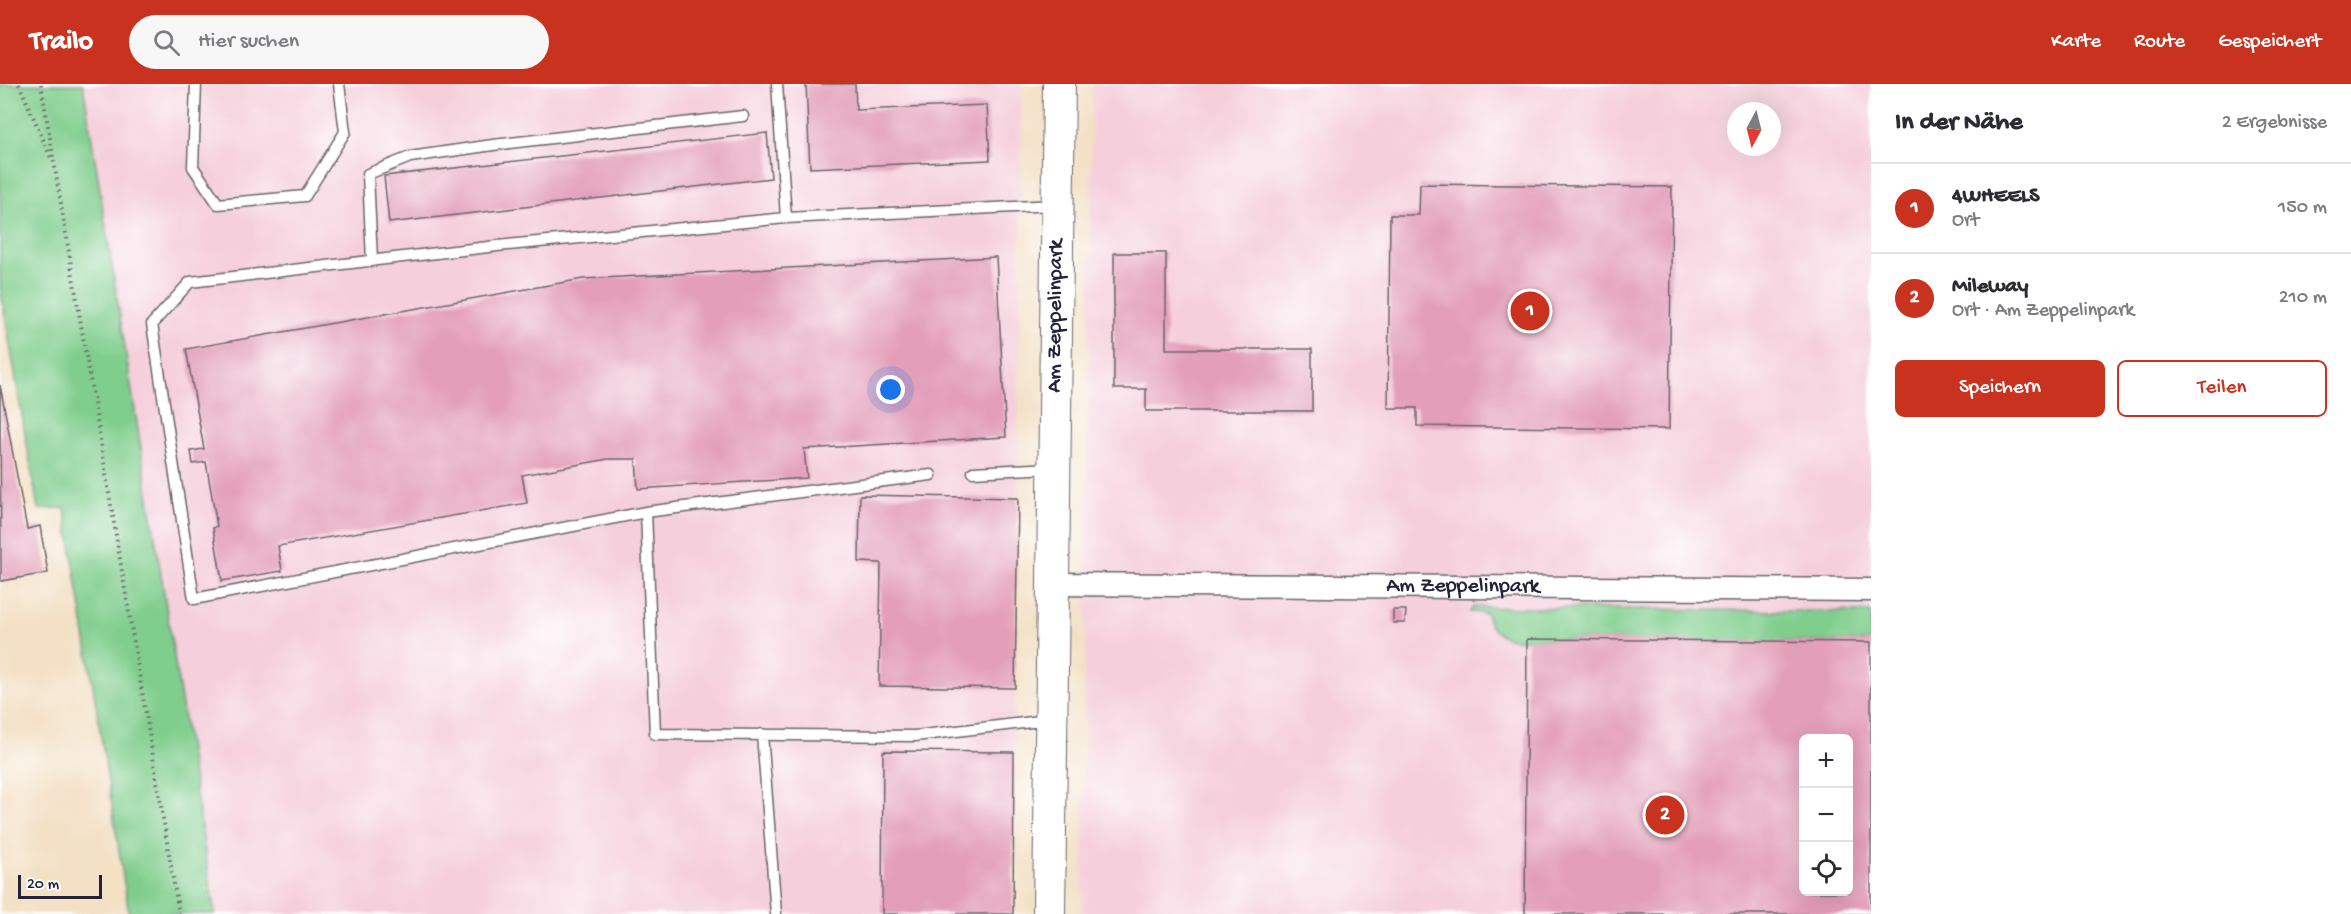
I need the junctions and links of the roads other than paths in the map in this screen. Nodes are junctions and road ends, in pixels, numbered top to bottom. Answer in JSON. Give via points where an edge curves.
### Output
{"nodes":[{"id":1,"x":196,"y":84,"type":"edge"},
{"id":2,"x":339,"y":84,"type":"edge"},
{"id":3,"x":777,"y":84,"type":"edge"},
{"id":4,"x":1059,"y":84,"type":"edge"},
{"id":5,"x":743,"y":116,"type":"dead end"},
{"id":6,"x":1058,"y":205,"type":"junction"},
{"id":7,"x":786,"y":218,"type":"junction"},
{"id":8,"x":372,"y":261,"type":"junction"},
{"id":9,"x":1054,"y":467,"type":"junction"},
{"id":10,"x":973,"y":472,"type":"dead end"},
{"id":11,"x":931,"y":475,"type":"dead end"},
{"id":12,"x":646,"y":512,"type":"junction"},
{"id":13,"x":1053,"y":584,"type":"junction"},
{"id":14,"x":1871,"y":590,"type":"edge"},
{"id":15,"x":1051,"y":719,"type":"junction"},
{"id":16,"x":762,"y":734,"type":"junction"},
{"id":17,"x":776,"y":914,"type":"edge"},
{"id":18,"x":1049,"y":914,"type":"edge"}],
"edges":[{"from":1,"to":2,"type":"lane","via":[[193,167],[218,204],[305,196],[345,132]]},
{"from":3,"to":7,"type":"lane"},
{"from":4,"to":6,"type":"main road","name":"Am Zeppelinpark"},
{"from":5,"to":8,"type":"lane","via":[[493,145],[410,157],[388,165],[368,174]]},
{"from":6,"to":7,"type":"lane"},
{"from":6,"to":9,"type":"main road","name":"Am Zeppelinpark"},
{"from":7,"to":8,"type":"lane"},
{"from":8,"to":12,"type":"lane","via":[[190,282],[152,324],[194,599]]},
{"from":9,"to":10,"type":"lane"},
{"from":9,"to":13,"type":"main road","name":"Am Zeppelinpark"},
{"from":11,"to":12,"type":"lane"},
{"from":12,"to":16,"type":"lane","via":[[655,734]]},
{"from":13,"to":14,"type":"street","name":"Am Zeppelinpark"},
{"from":13,"to":15,"type":"main road","name":"Am Zeppelinpark"},
{"from":15,"to":16,"type":"lane","via":[[915,735]]},
{"from":15,"to":18,"type":"main road","name":"Am Zeppelinpark"},
{"from":16,"to":17,"type":"lane"}]}
